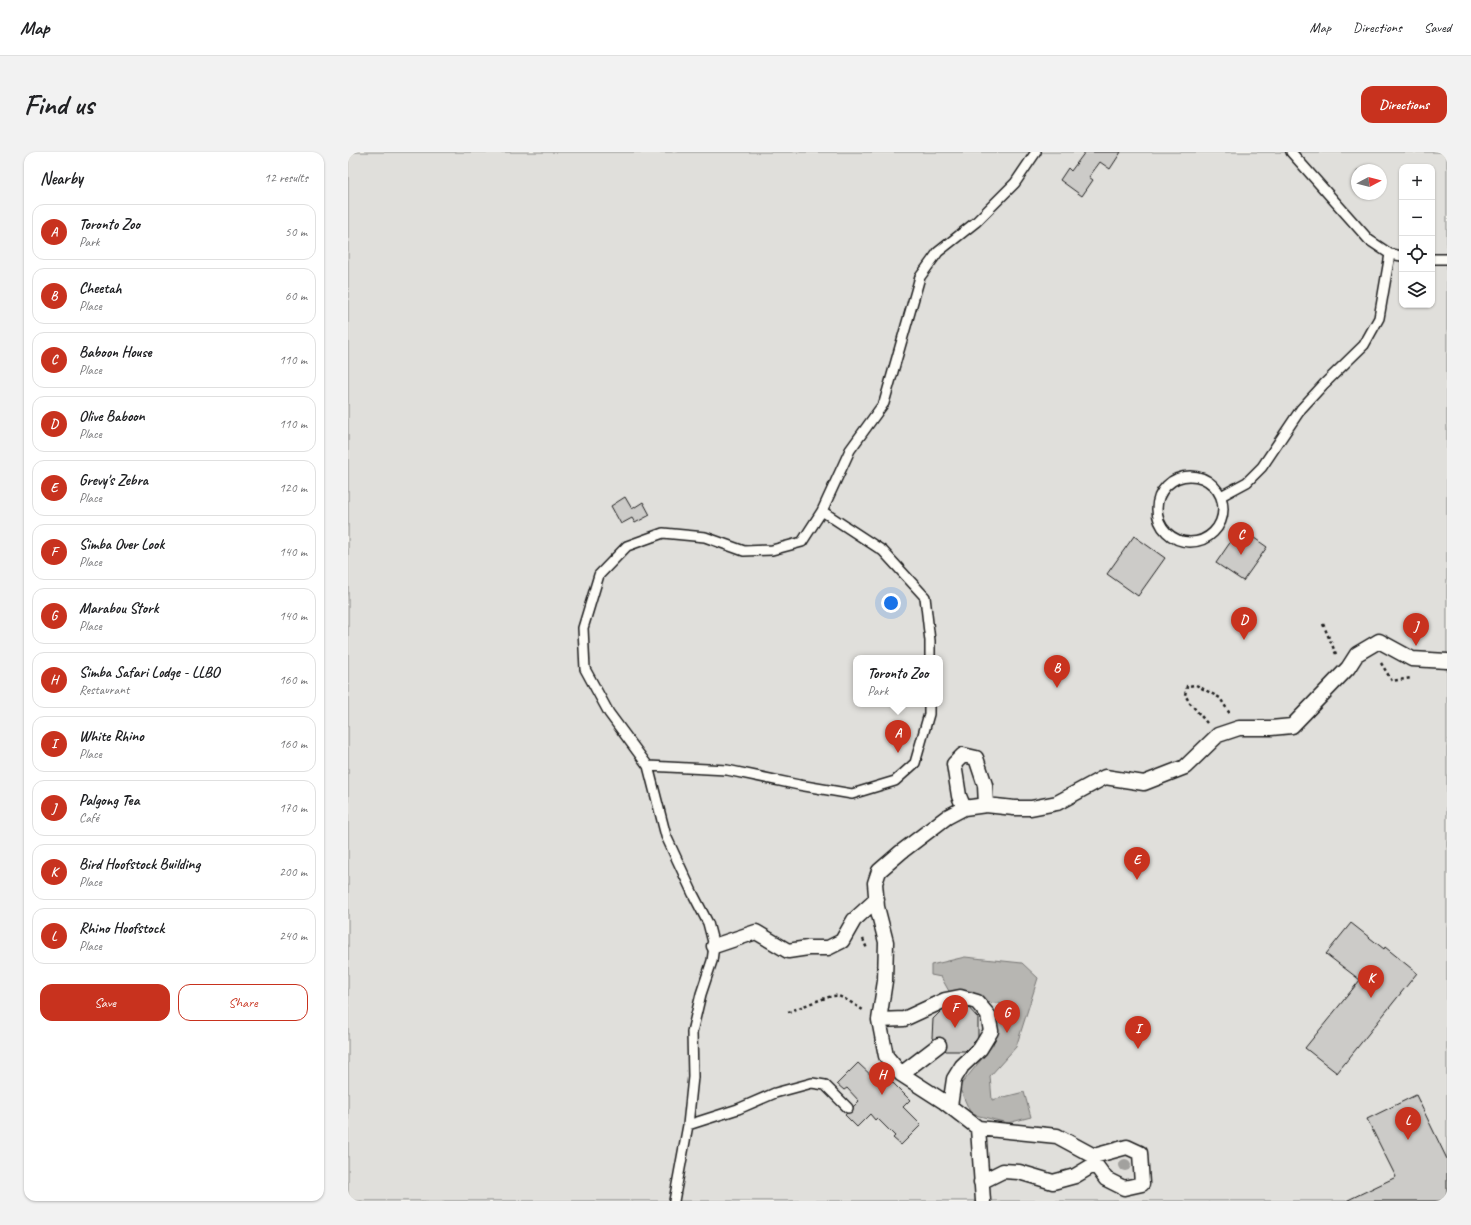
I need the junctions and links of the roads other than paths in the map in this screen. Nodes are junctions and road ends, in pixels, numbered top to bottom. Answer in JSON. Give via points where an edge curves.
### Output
{"nodes":[{"id":1,"x":1036,"y":152,"type":"edge"},
{"id":2,"x":1291,"y":152,"type":"edge"},
{"id":3,"x":1390,"y":254,"type":"junction"},
{"id":4,"x":1399,"y":256,"type":"edge"},
{"id":5,"x":1435,"y":259,"type":"edge"},
{"id":6,"x":1447,"y":259,"type":"edge"},
{"id":7,"x":1220,"y":496,"type":"junction"},
{"id":8,"x":822,"y":512,"type":"junction"},
{"id":9,"x":930,"y":655,"type":"edge"},
{"id":10,"x":1447,"y":660,"type":"edge"},
{"id":11,"x":929,"y":707,"type":"edge"},
{"id":12,"x":648,"y":766,"type":"junction"},
{"id":13,"x":986,"y":805,"type":"junction"},
{"id":14,"x":964,"y":808,"type":"junction"},
{"id":15,"x":877,"y":899,"type":"junction"},
{"id":16,"x":714,"y":946,"type":"junction"},
{"id":17,"x":879,"y":1020,"type":"junction"},
{"id":18,"x":939,"y":1045,"type":"dead end"},
{"id":19,"x":901,"y":1074,"type":"junction"},
{"id":20,"x":950,"y":1106,"type":"junction"},
{"id":21,"x":848,"y":1108,"type":"dead end"},
{"id":22,"x":688,"y":1126,"type":"junction"},
{"id":23,"x":978,"y":1128,"type":"junction"},
{"id":24,"x":981,"y":1182,"type":"junction"},
{"id":25,"x":674,"y":1201,"type":"edge"},
{"id":26,"x":983,"y":1201,"type":"edge"}],
"edges":[{"from":1,"to":8,"type":"lane","via":[[1015,183],[976,222],[938,252],[920,277],[884,403],[850,450]]},
{"from":2,"to":3,"type":"lane","via":[[1369,240]]},
{"from":3,"to":4,"type":"lane"},
{"from":3,"to":7,"type":"lane","via":[[1379,318],[1364,345],[1300,409],[1262,467],[1247,482]]},
{"from":5,"to":6,"type":"lane"},
{"from":7,"to":7,"type":"lane","via":[[1223,506],[1218,527],[1203,540],[1193,543],[1172,538],[1159,522],[1156,511],[1157,499],[1171,481],[1182,476],[1205,479],[1214,486]]},
{"from":8,"to":9,"type":"lane","via":[[883,551],[925,597]]},
{"from":8,"to":12,"type":"lane","via":[[802,542],[772,550],[744,551],[705,537],[663,533],[627,546],[599,576],[583,628],[585,669],[608,712]]},
{"from":10,"to":13,"type":"street","via":[[1412,659],[1379,641],[1357,654],[1348,668],[1292,726],[1239,728],[1218,736],[1186,767],[1144,783],[1105,777],[1057,803],[1031,808]]},
{"from":11,"to":12,"type":"lane","via":[[915,763],[895,781],[852,794],[727,770]]},
{"from":12,"to":16,"type":"lane","via":[[666,836],[708,922]]},
{"from":13,"to":14,"type":"street"},
{"from":13,"to":14,"type":"street","via":[[985,786],[976,758],[963,755],[954,764],[959,796]]},
{"from":14,"to":15,"type":"street","via":[[947,817],[879,871],[875,883]]},
{"from":15,"to":16,"type":"street","via":[[854,920],[842,941],[828,948],[788,951],[756,932]]},
{"from":15,"to":17,"type":"street","via":[[886,942],[885,981]]},
{"from":16,"to":22,"type":"lane","via":[[692,1032]]},
{"from":17,"to":19,"type":"street","via":[[886,1056]]},
{"from":17,"to":20,"type":"street","via":[[904,1019],[945,1000],[960,997],[976,1002],[988,1015],[991,1031],[980,1049],[962,1066],[954,1079]]},
{"from":18,"to":19,"type":"street"},
{"from":19,"to":20,"type":"street"},
{"from":20,"to":23,"type":"street"},
{"from":21,"to":22,"type":"lane","via":[[825,1085],[812,1083],[775,1093]]},
{"from":22,"to":25,"type":"lane"},
{"from":23,"to":24,"type":"street"},
{"from":23,"to":24,"type":"street","via":[[1057,1136],[1095,1160],[1075,1176],[1053,1182],[1019,1172],[1003,1171]]},
{"from":24,"to":26,"type":"street"}]}
